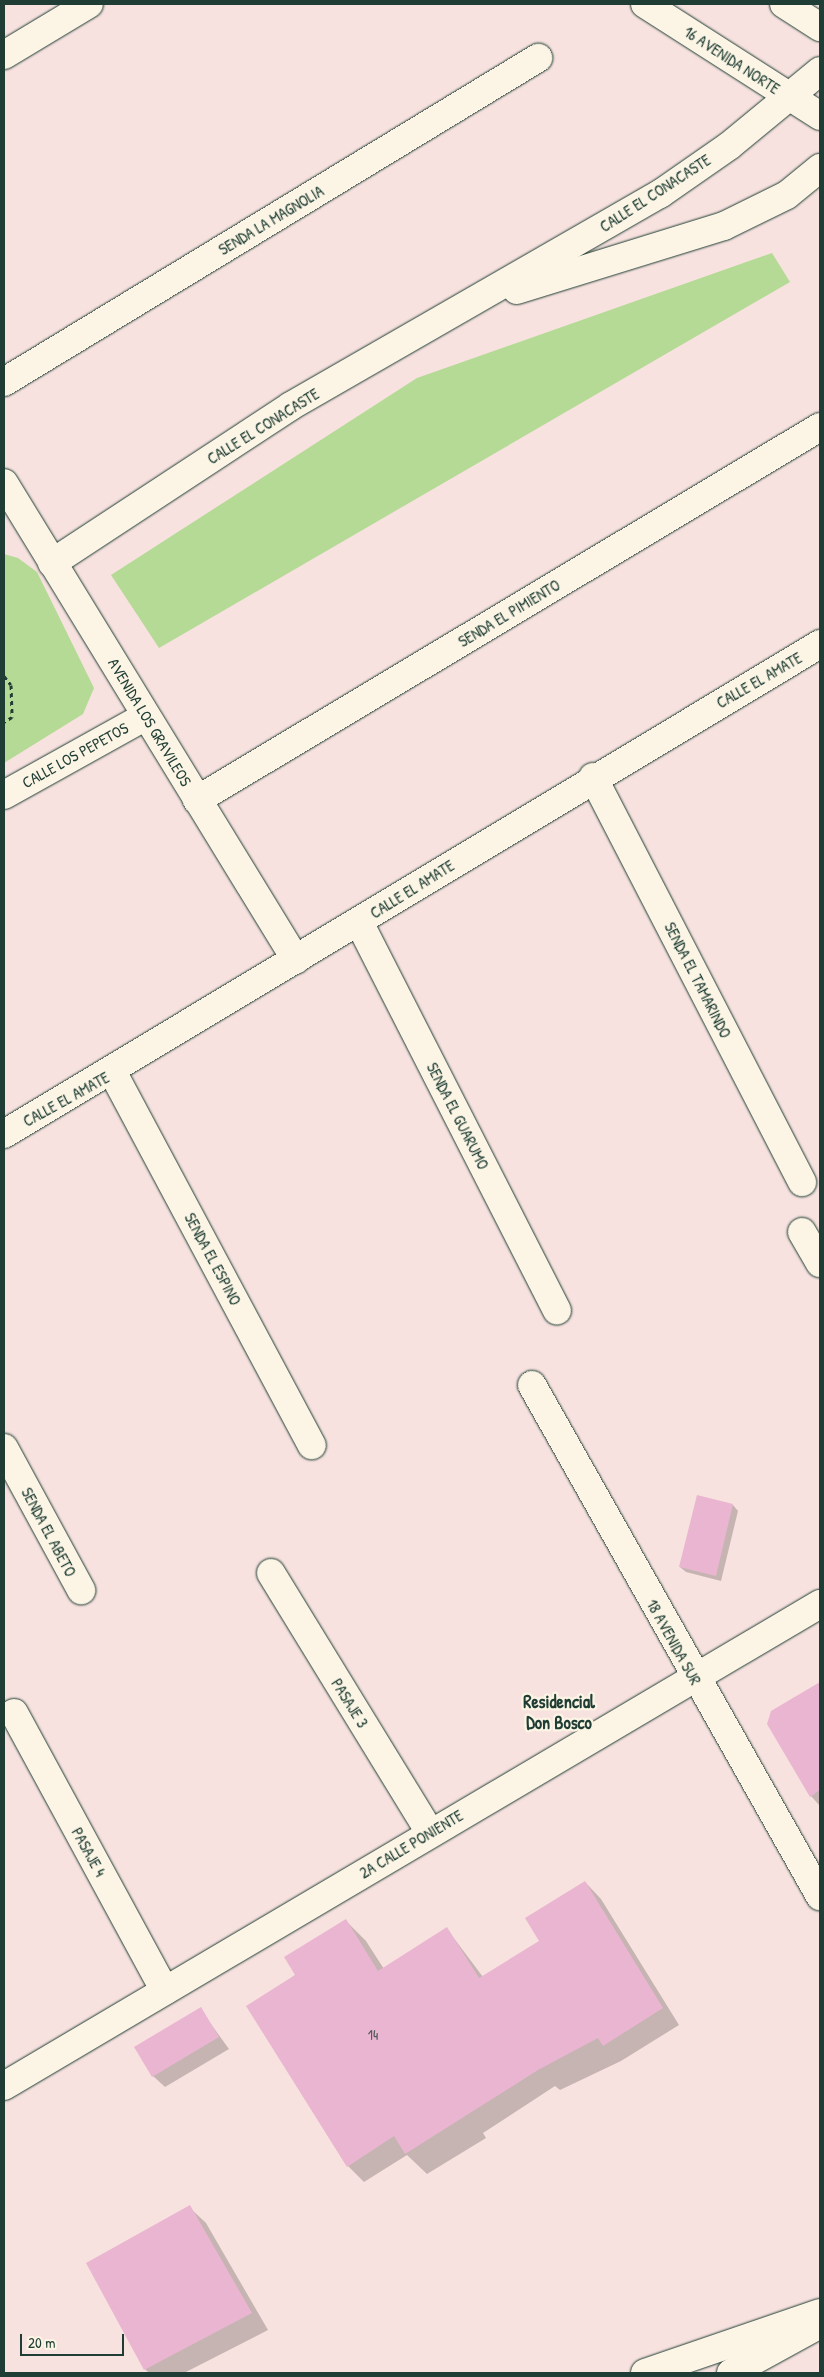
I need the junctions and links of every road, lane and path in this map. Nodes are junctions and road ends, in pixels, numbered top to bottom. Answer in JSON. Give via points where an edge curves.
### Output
{"nodes":[{"id":1,"x":89,"y":4,"type":"edge"},
{"id":2,"x":644,"y":4,"type":"edge"},
{"id":3,"x":784,"y":4,"type":"edge"},
{"id":4,"x":820,"y":27,"type":"edge"},
{"id":5,"x":4,"y":55,"type":"edge"},
{"id":6,"x":538,"y":58,"type":"dead end"},
{"id":7,"x":820,"y":71,"type":"edge"},
{"id":8,"x":788,"y":96,"type":"junction"},
{"id":9,"x":820,"y":116,"type":"edge"},
{"id":10,"x":820,"y":168,"type":"edge"},
{"id":11,"x":480,"y":300,"type":"junction"},
{"id":12,"x":4,"y":382,"type":"edge"},
{"id":13,"x":820,"y":427,"type":"edge"},
{"id":14,"x":4,"y":483,"type":"edge"},
{"id":15,"x":14,"y":521,"type":"edge"},
{"id":16,"x":52,"y":563,"type":"junction"},
{"id":17,"x":820,"y":644,"type":"edge"},
{"id":18,"x":4,"y":676,"type":"edge"},
{"id":19,"x":146,"y":716,"type":"junction"},
{"id":20,"x":4,"y":722,"type":"edge"},
{"id":21,"x":593,"y":777,"type":"junction"},
{"id":22,"x":4,"y":795,"type":"edge"},
{"id":23,"x":197,"y":800,"type":"junction"},
{"id":24,"x":359,"y":922,"type":"junction"},
{"id":25,"x":296,"y":960,"type":"junction"},
{"id":26,"x":113,"y":1073,"type":"junction"},
{"id":27,"x":4,"y":1134,"type":"edge"},
{"id":28,"x":802,"y":1182,"type":"dead end"},
{"id":29,"x":802,"y":1232,"type":"dead end"},
{"id":30,"x":820,"y":1263,"type":"edge"},
{"id":31,"x":557,"y":1310,"type":"dead end"},
{"id":32,"x":532,"y":1385,"type":"dead end"},
{"id":33,"x":312,"y":1445,"type":"dead end"},
{"id":34,"x":4,"y":1448,"type":"edge"},
{"id":35,"x":271,"y":1573,"type":"dead end"},
{"id":36,"x":81,"y":1590,"type":"dead end"},
{"id":37,"x":820,"y":1604,"type":"edge"},
{"id":38,"x":694,"y":1680,"type":"junction"},
{"id":39,"x":14,"y":1714,"type":"dead end"},
{"id":40,"x":430,"y":1832,"type":"junction"},
{"id":41,"x":820,"y":1896,"type":"edge"},
{"id":42,"x":165,"y":1992,"type":"junction"},
{"id":43,"x":4,"y":2086,"type":"edge"},
{"id":44,"x":820,"y":2313,"type":"edge"},
{"id":45,"x":820,"y":2324,"type":"edge"},
{"id":46,"x":645,"y":2373,"type":"edge"},
{"id":47,"x":731,"y":2373,"type":"edge"}],
"edges":[{"from":1,"to":5,"type":"street"},
{"from":2,"to":8,"type":"street","name":"16 AVENIDA NORTE"},
{"from":3,"to":4,"type":"street"},
{"from":6,"to":12,"type":"street","name":"SENDA LA MAGNOLIA"},
{"from":7,"to":8,"type":"street","name":"CALLE EL CONACASTE"},
{"from":8,"to":9,"type":"street","name":"16 AVENIDA NORTE"},
{"from":8,"to":11,"type":"street","name":"CALLE EL CONACASTE","via":[[729,146],[660,194]]},
{"from":10,"to":11,"type":"street","name":"CALLE EL CONACASTE","via":[[787,195],[724,226]]},
{"from":11,"to":16,"type":"street","name":"CALLE EL CONACASTE","via":[[292,406]]},
{"from":13,"to":23,"type":"street","name":"SENDA EL PIMIENTO"},
{"from":14,"to":15,"type":"street","name":"AVENIDA LOS GRAVILEOS"},
{"from":15,"to":16,"type":"street","name":"AVENIDA LOS GRAVILEOS"},
{"from":16,"to":19,"type":"street","name":"AVENIDA LOS GRAVILEOS"},
{"from":17,"to":21,"type":"street","name":"CALLE EL AMATE"},
{"from":18,"to":20,"type":"path","via":[[11,685],[12,717]]},
{"from":19,"to":22,"type":"street","name":"CALLE LOS PEPETOS"},
{"from":19,"to":23,"type":"street","name":"AVENIDA LOS GRAVILEOS"},
{"from":21,"to":24,"type":"street","name":"CALLE EL AMATE"},
{"from":21,"to":28,"type":"street","name":"SENDA EL TAMARINDO"},
{"from":23,"to":25,"type":"street","name":"AVENIDA LOS GRAVILEOS"},
{"from":24,"to":25,"type":"street","name":"CALLE EL AMATE"},
{"from":24,"to":31,"type":"street","name":"SENDA EL GUARUMO"},
{"from":25,"to":26,"type":"street","name":"CALLE EL AMATE"},
{"from":26,"to":27,"type":"street","name":"CALLE EL AMATE"},
{"from":26,"to":33,"type":"street","name":"SENDA EL ESPINO"},
{"from":29,"to":30,"type":"street"},
{"from":32,"to":38,"type":"street","name":"18 AVENIDA SUR"},
{"from":34,"to":36,"type":"street","name":"SENDA EL ABETO"},
{"from":35,"to":40,"type":"street","name":"PASAJE 3"},
{"from":37,"to":38,"type":"street","name":"2A CALLE PONIENTE"},
{"from":38,"to":40,"type":"street","name":"2A CALLE PONIENTE"},
{"from":38,"to":41,"type":"street","name":"18 AVENIDA SUR"},
{"from":39,"to":42,"type":"street","name":"PASAJE 4"},
{"from":40,"to":42,"type":"street","name":"2A CALLE PONIENTE"},
{"from":42,"to":43,"type":"street","name":"2A CALLE PONIENTE"},
{"from":44,"to":46,"type":"street"},
{"from":45,"to":47,"type":"street"}]}
